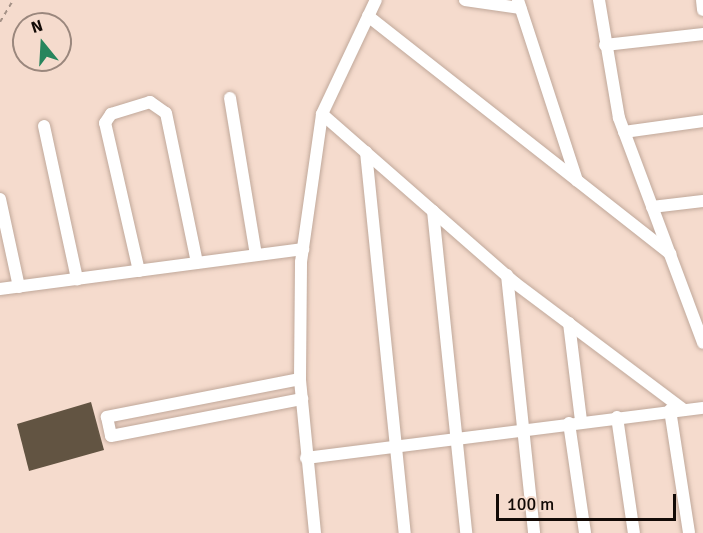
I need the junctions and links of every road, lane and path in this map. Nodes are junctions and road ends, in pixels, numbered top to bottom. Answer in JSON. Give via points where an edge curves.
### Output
{"nodes":[{"id":1,"x":13,"y":0,"type":"edge"},
{"id":2,"x":376,"y":0,"type":"edge"},
{"id":3,"x":465,"y":0,"type":"edge"},
{"id":4,"x":599,"y":0,"type":"edge"},
{"id":5,"x":702,"y":0,"type":"edge"},
{"id":6,"x":519,"y":4,"type":"edge"},
{"id":7,"x":703,"y":10,"type":"edge"},
{"id":8,"x":368,"y":16,"type":"junction"},
{"id":9,"x":0,"y":22,"type":"edge"},
{"id":10,"x":703,"y":34,"type":"edge"},
{"id":11,"x":604,"y":45,"type":"junction"},
{"id":12,"x":230,"y":98,"type":"dead end"},
{"id":13,"x":322,"y":114,"type":"junction"},
{"id":14,"x":703,"y":121,"type":"edge"},
{"id":15,"x":44,"y":126,"type":"dead end"},
{"id":16,"x":624,"y":132,"type":"junction"},
{"id":17,"x":366,"y":152,"type":"junction"},
{"id":18,"x":576,"y":181,"type":"junction"},
{"id":19,"x":0,"y":199,"type":"edge"},
{"id":20,"x":703,"y":201,"type":"edge"},
{"id":21,"x":652,"y":207,"type":"junction"},
{"id":22,"x":434,"y":211,"type":"junction"},
{"id":23,"x":303,"y":249,"type":"junction"},
{"id":24,"x":256,"y":255,"type":"junction"},
{"id":25,"x":670,"y":255,"type":"junction"},
{"id":26,"x":197,"y":263,"type":"junction"},
{"id":27,"x":139,"y":271,"type":"junction"},
{"id":28,"x":507,"y":275,"type":"junction"},
{"id":29,"x":77,"y":279,"type":"junction"},
{"id":30,"x":19,"y":287,"type":"junction"},
{"id":31,"x":0,"y":289,"type":"edge"},
{"id":32,"x":569,"y":323,"type":"junction"},
{"id":33,"x":703,"y":343,"type":"edge"},
{"id":34,"x":300,"y":379,"type":"junction"},
{"id":35,"x":302,"y":399,"type":"junction"},
{"id":36,"x":703,"y":408,"type":"edge"},
{"id":37,"x":677,"y":409,"type":"junction"},
{"id":38,"x":616,"y":417,"type":"junction"},
{"id":39,"x":575,"y":422,"type":"junction"},
{"id":40,"x":522,"y":429,"type":"junction"},
{"id":41,"x":456,"y":438,"type":"junction"},
{"id":42,"x":397,"y":446,"type":"junction"},
{"id":43,"x":306,"y":458,"type":"junction"},
{"id":44,"x":315,"y":533,"type":"edge"},
{"id":45,"x":405,"y":533,"type":"edge"},
{"id":46,"x":466,"y":533,"type":"edge"},
{"id":47,"x":534,"y":533,"type":"edge"},
{"id":48,"x":585,"y":533,"type":"edge"},
{"id":49,"x":634,"y":533,"type":"edge"},
{"id":50,"x":688,"y":533,"type":"edge"}],
"edges":[{"from":1,"to":9,"type":"path"},
{"from":2,"to":8,"type":"street"},
{"from":3,"to":6,"type":"street"},
{"from":4,"to":11,"type":"street"},
{"from":5,"to":7,"type":"street"},
{"from":6,"to":18,"type":"street"},
{"from":8,"to":13,"type":"street"},
{"from":8,"to":18,"type":"street"},
{"from":10,"to":11,"type":"street"},
{"from":11,"to":16,"type":"street"},
{"from":12,"to":24,"type":"street"},
{"from":13,"to":17,"type":"street"},
{"from":13,"to":23,"type":"street"},
{"from":14,"to":16,"type":"street"},
{"from":15,"to":29,"type":"street"},
{"from":16,"to":21,"type":"street"},
{"from":17,"to":22,"type":"street"},
{"from":17,"to":42,"type":"street"},
{"from":18,"to":25,"type":"street"},
{"from":19,"to":30,"type":"street"},
{"from":20,"to":21,"type":"street"},
{"from":21,"to":25,"type":"street"},
{"from":22,"to":28,"type":"street"},
{"from":22,"to":41,"type":"street"},
{"from":23,"to":24,"type":"street"},
{"from":23,"to":34,"type":"street"},
{"from":24,"to":26,"type":"street"},
{"from":25,"to":33,"type":"street"},
{"from":26,"to":27,"type":"street"},
{"from":26,"to":27,"type":"street","via":[[166,113],[150,102],[111,114],[105,123]]},
{"from":27,"to":29,"type":"street"},
{"from":28,"to":32,"type":"street"},
{"from":28,"to":40,"type":"street"},
{"from":29,"to":30,"type":"street"},
{"from":30,"to":31,"type":"street"},
{"from":32,"to":37,"type":"street"},
{"from":32,"to":39,"type":"street"},
{"from":34,"to":35,"type":"street"},
{"from":34,"to":35,"type":"street","via":[[107,417],[111,436]]},
{"from":35,"to":43,"type":"street"},
{"from":36,"to":37,"type":"street"},
{"from":37,"to":38,"type":"street"},
{"from":37,"to":50,"type":"street"},
{"from":38,"to":39,"type":"street"},
{"from":38,"to":49,"type":"street"},
{"from":39,"to":40,"type":"street"},
{"from":39,"to":48,"type":"street"},
{"from":40,"to":41,"type":"street"},
{"from":40,"to":47,"type":"street"},
{"from":41,"to":42,"type":"street"},
{"from":41,"to":46,"type":"street"},
{"from":42,"to":43,"type":"street"},
{"from":42,"to":45,"type":"street"},
{"from":43,"to":44,"type":"street"}]}
